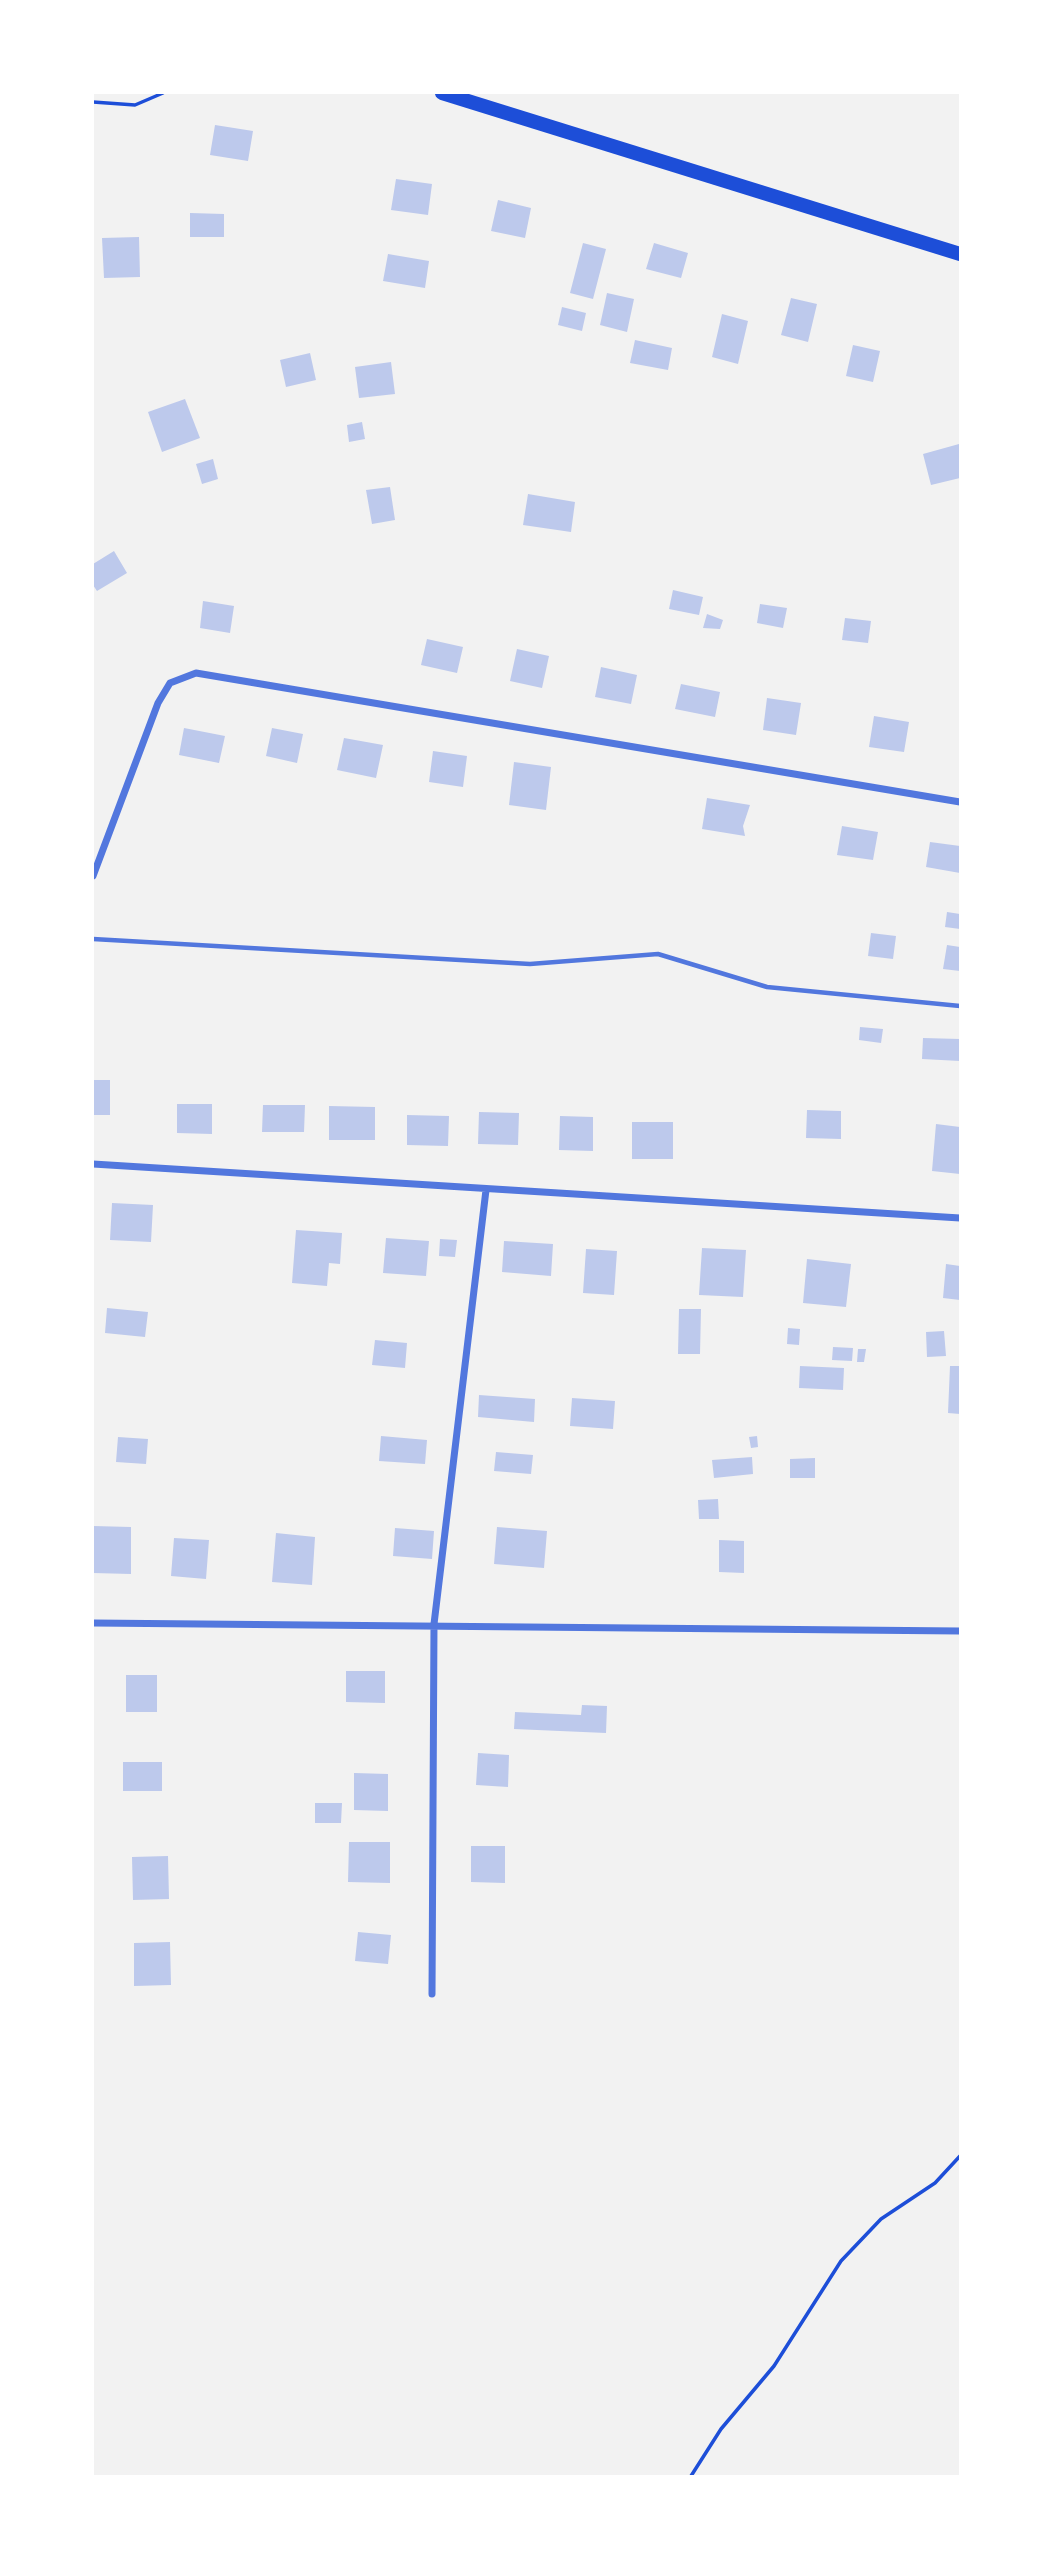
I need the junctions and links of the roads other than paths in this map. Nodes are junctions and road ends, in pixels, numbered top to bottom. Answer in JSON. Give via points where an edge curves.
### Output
{"nodes":[{"id":1,"x":442,"y":93,"type":"edge"},
{"id":2,"x":960,"y":254,"type":"edge"},
{"id":3,"x":960,"y":802,"type":"edge"},
{"id":4,"x":93,"y":876,"type":"edge"},
{"id":5,"x":93,"y":939,"type":"edge"},
{"id":6,"x":960,"y":1006,"type":"edge"},
{"id":7,"x":93,"y":1164,"type":"edge"},
{"id":8,"x":486,"y":1191,"type":"junction"},
{"id":9,"x":960,"y":1218,"type":"edge"},
{"id":10,"x":93,"y":1623,"type":"edge"},
{"id":11,"x":434,"y":1624,"type":"junction"},
{"id":12,"x":960,"y":1631,"type":"edge"},
{"id":13,"x":432,"y":1994,"type":"dead end"}],
"edges":[{"from":1,"to":2,"type":"main road"},
{"from":3,"to":4,"type":"street","via":[[196,673],[170,683],[158,703]]},
{"from":5,"to":6,"type":"lane","via":[[530,964],[658,954],[767,987]]},
{"from":7,"to":8,"type":"street"},
{"from":8,"to":9,"type":"street"},
{"from":8,"to":11,"type":"street"},
{"from":10,"to":11,"type":"street"},
{"from":11,"to":12,"type":"street"},
{"from":11,"to":13,"type":"street"}]}
